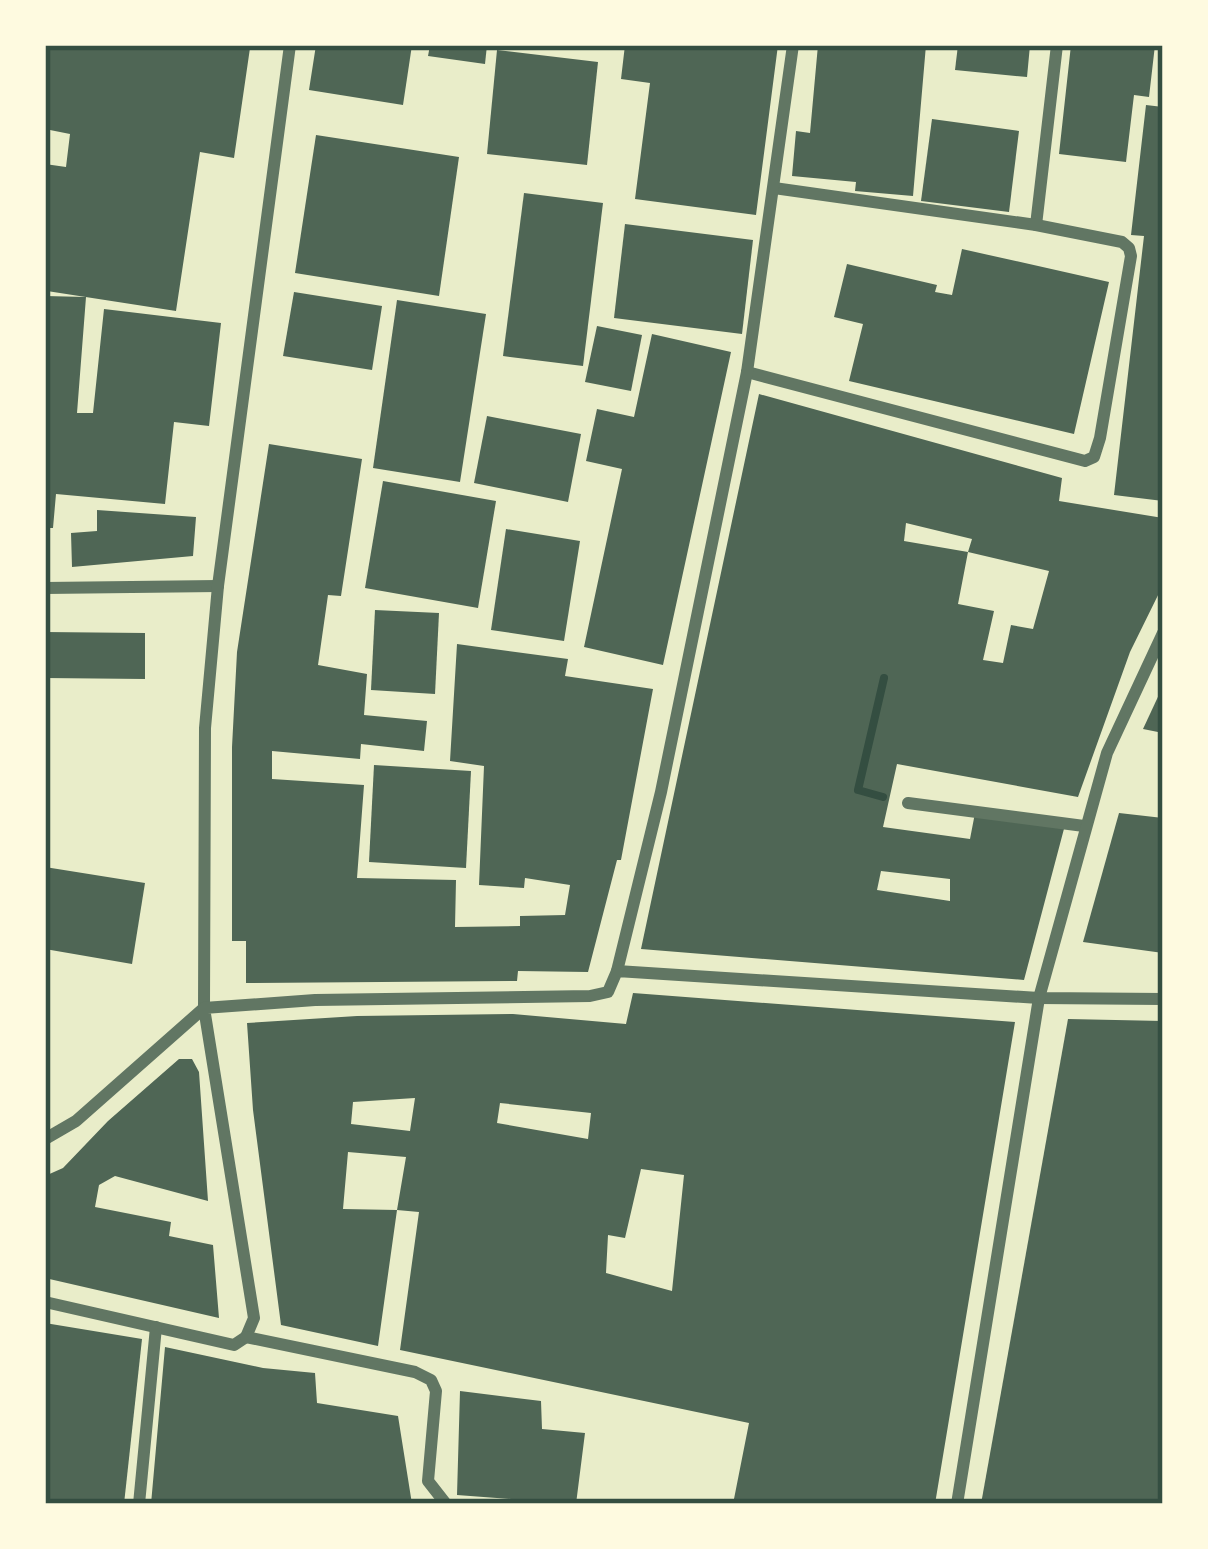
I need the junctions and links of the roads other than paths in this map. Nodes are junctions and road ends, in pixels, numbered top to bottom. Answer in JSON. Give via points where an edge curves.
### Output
{"nodes":[{"id":1,"x":290,"y":45,"type":"edge"},
{"id":2,"x":793,"y":45,"type":"edge"},
{"id":3,"x":1057,"y":45,"type":"edge"},
{"id":4,"x":774,"y":188,"type":"junction"},
{"id":5,"x":1036,"y":225,"type":"junction"},
{"id":6,"x":747,"y":372,"type":"junction"},
{"id":7,"x":218,"y":586,"type":"junction"},
{"id":8,"x":45,"y":588,"type":"edge"},
{"id":9,"x":1163,"y":633,"type":"edge"},
{"id":10,"x":908,"y":803,"type":"road end"},
{"id":11,"x":1084,"y":826,"type":"junction"},
{"id":12,"x":617,"y":971,"type":"junction"},
{"id":13,"x":1039,"y":998,"type":"junction"},
{"id":14,"x":1163,"y":999,"type":"edge"},
{"id":15,"x":204,"y":1008,"type":"junction"},
{"id":16,"x":45,"y":1139,"type":"edge"},
{"id":17,"x":45,"y":1302,"type":"edge"},
{"id":18,"x":156,"y":1327,"type":"junction"},
{"id":19,"x":246,"y":1337,"type":"junction"},
{"id":20,"x":139,"y":1504,"type":"edge"},
{"id":21,"x":446,"y":1504,"type":"edge"},
{"id":22,"x":957,"y":1504,"type":"edge"}],
"edges":[{"from":1,"to":7,"type":"street"},
{"from":2,"to":4,"type":"street"},
{"from":3,"to":5,"type":"street"},
{"from":4,"to":5,"type":"street"},
{"from":4,"to":6,"type":"street"},
{"from":5,"to":6,"type":"street","via":[[1122,242],[1130,252],[1091,459]]},
{"from":6,"to":12,"type":"street"},
{"from":7,"to":8,"type":"street"},
{"from":7,"to":15,"type":"street","via":[[205,728]]},
{"from":9,"to":11,"type":"street"},
{"from":10,"to":11,"type":"street"},
{"from":11,"to":13,"type":"street"},
{"from":12,"to":13,"type":"street"},
{"from":12,"to":15,"type":"street","via":[[608,992],[590,996]]},
{"from":13,"to":14,"type":"street"},
{"from":13,"to":22,"type":"street"},
{"from":15,"to":16,"type":"street"},
{"from":15,"to":19,"type":"street","via":[[254,1318]]},
{"from":17,"to":18,"type":"street"},
{"from":18,"to":19,"type":"street","via":[[234,1345]]},
{"from":18,"to":20,"type":"street"},
{"from":19,"to":21,"type":"street","via":[[431,1380],[428,1480]]}]}
